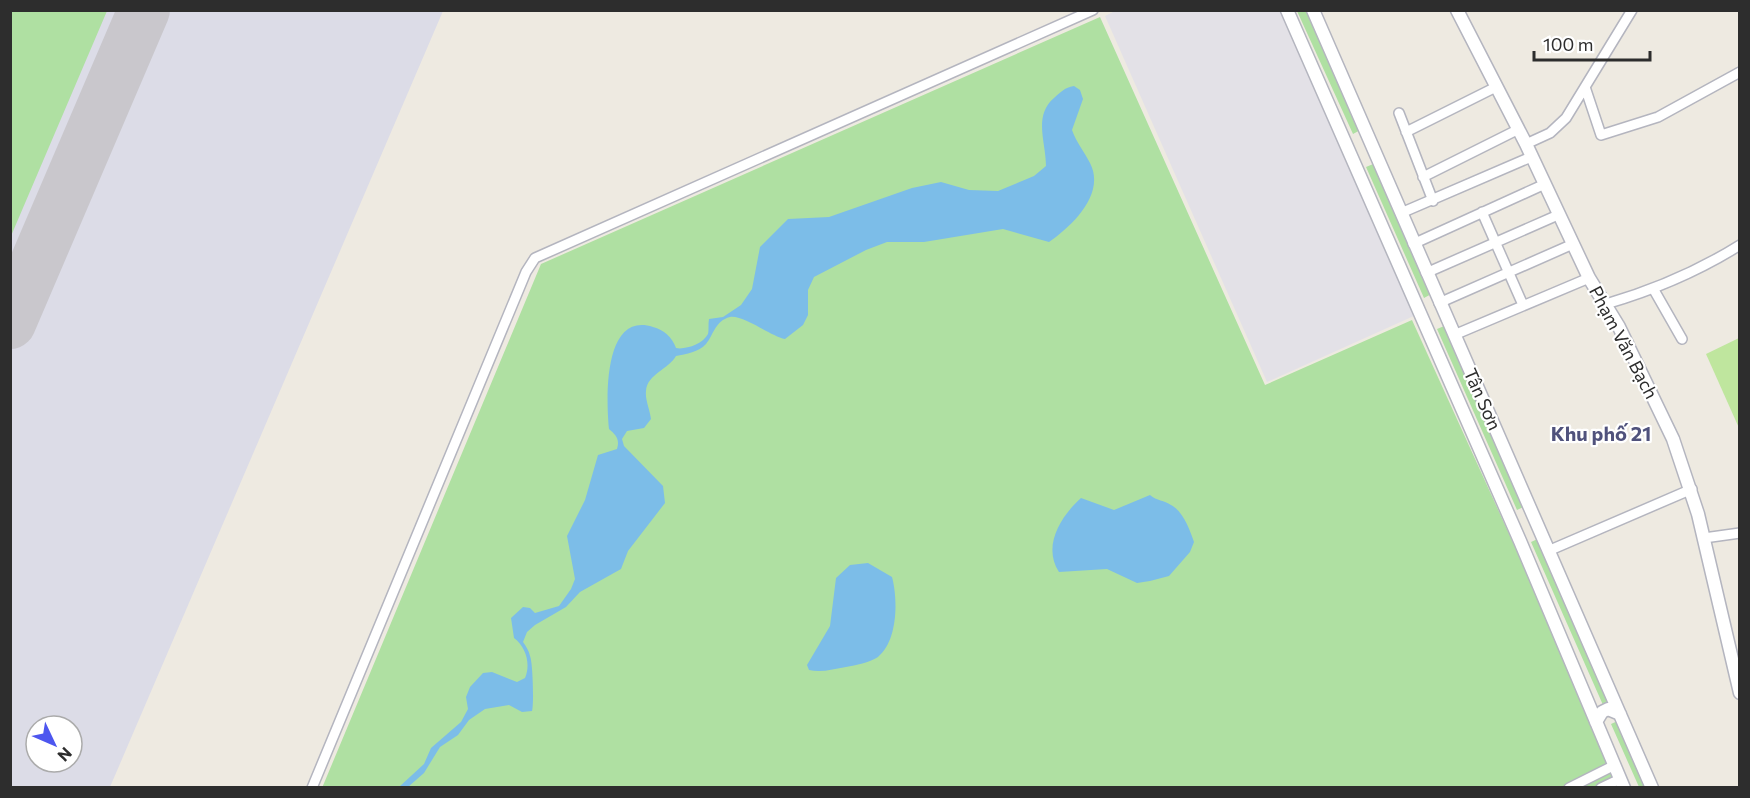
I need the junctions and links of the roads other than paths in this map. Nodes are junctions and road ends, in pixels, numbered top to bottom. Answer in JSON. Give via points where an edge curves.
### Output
{"nodes":[{"id":1,"x":1093,"y":10,"type":"edge"},
{"id":2,"x":1287,"y":10,"type":"edge"},
{"id":3,"x":1312,"y":10,"type":"edge"},
{"id":4,"x":1457,"y":10,"type":"edge"},
{"id":5,"x":1632,"y":10,"type":"edge"},
{"id":6,"x":1740,"y":72,"type":"edge"},
{"id":7,"x":1496,"y":87,"type":"junction"},
{"id":8,"x":1585,"y":87,"type":"junction"},
{"id":9,"x":1399,"y":112,"type":"dead end"},
{"id":10,"x":1519,"y":129,"type":"junction"},
{"id":11,"x":1364,"y":130,"type":"junction"},
{"id":12,"x":1406,"y":132,"type":"junction"},
{"id":13,"x":1342,"y":133,"type":"junction"},
{"id":14,"x":1526,"y":144,"type":"junction"},
{"id":15,"x":1531,"y":157,"type":"junction"},
{"id":16,"x":1376,"y":159,"type":"junction"},
{"id":17,"x":1356,"y":165,"type":"junction"},
{"id":18,"x":1423,"y":177,"type":"junction"},
{"id":19,"x":1545,"y":184,"type":"junction"},
{"id":20,"x":1433,"y":201,"type":"junction"},
{"id":21,"x":1482,"y":212,"type":"junction"},
{"id":22,"x":1401,"y":213,"type":"junction"},
{"id":23,"x":1558,"y":215,"type":"junction"},
{"id":24,"x":1413,"y":243,"type":"junction"},
{"id":25,"x":1496,"y":243,"type":"junction"},
{"id":26,"x":1573,"y":244,"type":"junction"},
{"id":27,"x":1740,"y":245,"type":"edge"},
{"id":28,"x":1509,"y":272,"type":"junction"},
{"id":29,"x":1426,"y":273,"type":"junction"},
{"id":30,"x":1589,"y":278,"type":"junction"},
{"id":31,"x":1654,"y":290,"type":"junction"},
{"id":32,"x":1433,"y":291,"type":"junction"},
{"id":33,"x":1414,"y":300,"type":"junction"},
{"id":34,"x":1439,"y":303,"type":"junction"},
{"id":35,"x":1605,"y":304,"type":"junction"},
{"id":36,"x":1523,"y":305,"type":"junction"},
{"id":37,"x":1446,"y":318,"type":"junction"},
{"id":38,"x":1426,"y":327,"type":"junction"},
{"id":39,"x":1454,"y":335,"type":"junction"},
{"id":40,"x":1682,"y":339,"type":"dead end"},
{"id":41,"x":1692,"y":489,"type":"junction"},
{"id":42,"x":1529,"y":503,"type":"junction"},
{"id":43,"x":1508,"y":514,"type":"junction"},
{"id":44,"x":1539,"y":531,"type":"junction"},
{"id":45,"x":1740,"y":533,"type":"edge"},
{"id":46,"x":1704,"y":538,"type":"junction"},
{"id":47,"x":1520,"y":541,"type":"junction"},
{"id":48,"x":1548,"y":551,"type":"junction"},
{"id":49,"x":1740,"y":693,"type":"edge"},
{"id":50,"x":1620,"y":714,"type":"junction"},
{"id":51,"x":1596,"y":722,"type":"junction"},
{"id":52,"x":1613,"y":766,"type":"junction"},
{"id":53,"x":1622,"y":783,"type":"edge"},
{"id":54,"x":312,"y":788,"type":"edge"},
{"id":55,"x":1569,"y":788,"type":"edge"},
{"id":56,"x":1601,"y":788,"type":"edge"},
{"id":57,"x":1652,"y":788,"type":"edge"}],
"edges":[{"from":1,"to":54,"type":"street","via":[[536,258],[526,272]]},
{"from":2,"to":13,"type":"street","name":"Tân Sơn"},
{"from":3,"to":11,"type":"street","name":"Tân Sơn"},
{"from":4,"to":7,"type":"street","name":"Phạm Văn Bạch"},
{"from":5,"to":8,"type":"street"},
{"from":6,"to":8,"type":"street","via":[[1658,117],[1601,135]]},
{"from":7,"to":10,"type":"street","name":"Phạm Văn Bạch"},
{"from":7,"to":12,"type":"street"},
{"from":8,"to":14,"type":"street","via":[[1566,118],[1550,133]]},
{"from":9,"to":12,"type":"street"},
{"from":10,"to":14,"type":"street","name":"Phạm Văn Bạch"},
{"from":10,"to":18,"type":"street"},
{"from":11,"to":13,"type":"street","via":[[1357,142]]},
{"from":11,"to":16,"type":"street","name":"Tân Sơn"},
{"from":12,"to":18,"type":"street"},
{"from":13,"to":17,"type":"street","name":"Tân Sơn"},
{"from":14,"to":15,"type":"street","name":"Phạm Văn Bạch"},
{"from":15,"to":19,"type":"street","name":"Phạm Văn Bạch"},
{"from":15,"to":20,"type":"street"},
{"from":16,"to":17,"type":"street","via":[[1366,154]]},
{"from":16,"to":22,"type":"street","name":"Tân Sơn"},
{"from":17,"to":33,"type":"street","name":"Tân Sơn"},
{"from":18,"to":20,"type":"street"},
{"from":19,"to":21,"type":"street"},
{"from":19,"to":23,"type":"street","name":"Phạm Văn Bạch"},
{"from":20,"to":22,"type":"street"},
{"from":21,"to":24,"type":"street"},
{"from":21,"to":25,"type":"street"},
{"from":22,"to":24,"type":"street","name":"Tân Sơn"},
{"from":23,"to":25,"type":"street"},
{"from":23,"to":26,"type":"street","name":"Phạm Văn Bạch"},
{"from":24,"to":29,"type":"street","name":"Tân Sơn"},
{"from":25,"to":28,"type":"street"},
{"from":25,"to":29,"type":"street"},
{"from":26,"to":28,"type":"street"},
{"from":26,"to":30,"type":"street","name":"Phạm Văn Bạch"},
{"from":27,"to":31,"type":"street","via":[[1700,270]]},
{"from":28,"to":34,"type":"street"},
{"from":28,"to":36,"type":"street"},
{"from":29,"to":32,"type":"street","name":"Tân Sơn"},
{"from":30,"to":35,"type":"street","name":"Phạm Văn Bạch"},
{"from":30,"to":36,"type":"street"},
{"from":31,"to":35,"type":"street"},
{"from":31,"to":40,"type":"street"},
{"from":32,"to":33,"type":"street","via":[[1427,303]]},
{"from":32,"to":34,"type":"street","name":"Tân Sơn"},
{"from":33,"to":38,"type":"street","name":"Tân Sơn"},
{"from":34,"to":37,"type":"street","name":"Tân Sơn"},
{"from":35,"to":41,"type":"street","name":"Phạm Văn Bạch","via":[[1652,393]]},
{"from":36,"to":39,"type":"street"},
{"from":37,"to":38,"type":"street","via":[[1432,316]]},
{"from":37,"to":39,"type":"street","name":"Tân Sơn"},
{"from":38,"to":43,"type":"street","name":"Tân Sơn"},
{"from":39,"to":42,"type":"street","name":"Tân Sơn"},
{"from":41,"to":46,"type":"street","name":"Phạm Văn Bạch"},
{"from":41,"to":48,"type":"street"},
{"from":42,"to":43,"type":"street","via":[[1522,517]]},
{"from":42,"to":44,"type":"street","name":"Tân Sơn"},
{"from":43,"to":47,"type":"street","name":"Tân Sơn"},
{"from":44,"to":47,"type":"street","via":[[1529,528]]},
{"from":44,"to":48,"type":"street","name":"Tân Sơn"},
{"from":45,"to":46,"type":"street"},
{"from":46,"to":49,"type":"street","name":"Phạm Văn Bạch"},
{"from":47,"to":51,"type":"street","name":"Tân Sơn"},
{"from":48,"to":50,"type":"street","name":"Tân Sơn"},
{"from":50,"to":51,"type":"street","via":[[1608,709]]},
{"from":50,"to":57,"type":"street","name":"Tân Sơn"},
{"from":51,"to":52,"type":"street","name":"Tân Sơn"},
{"from":52,"to":53,"type":"street","name":"Tân Sơn"},
{"from":52,"to":55,"type":"street"},
{"from":53,"to":56,"type":"street"}]}
